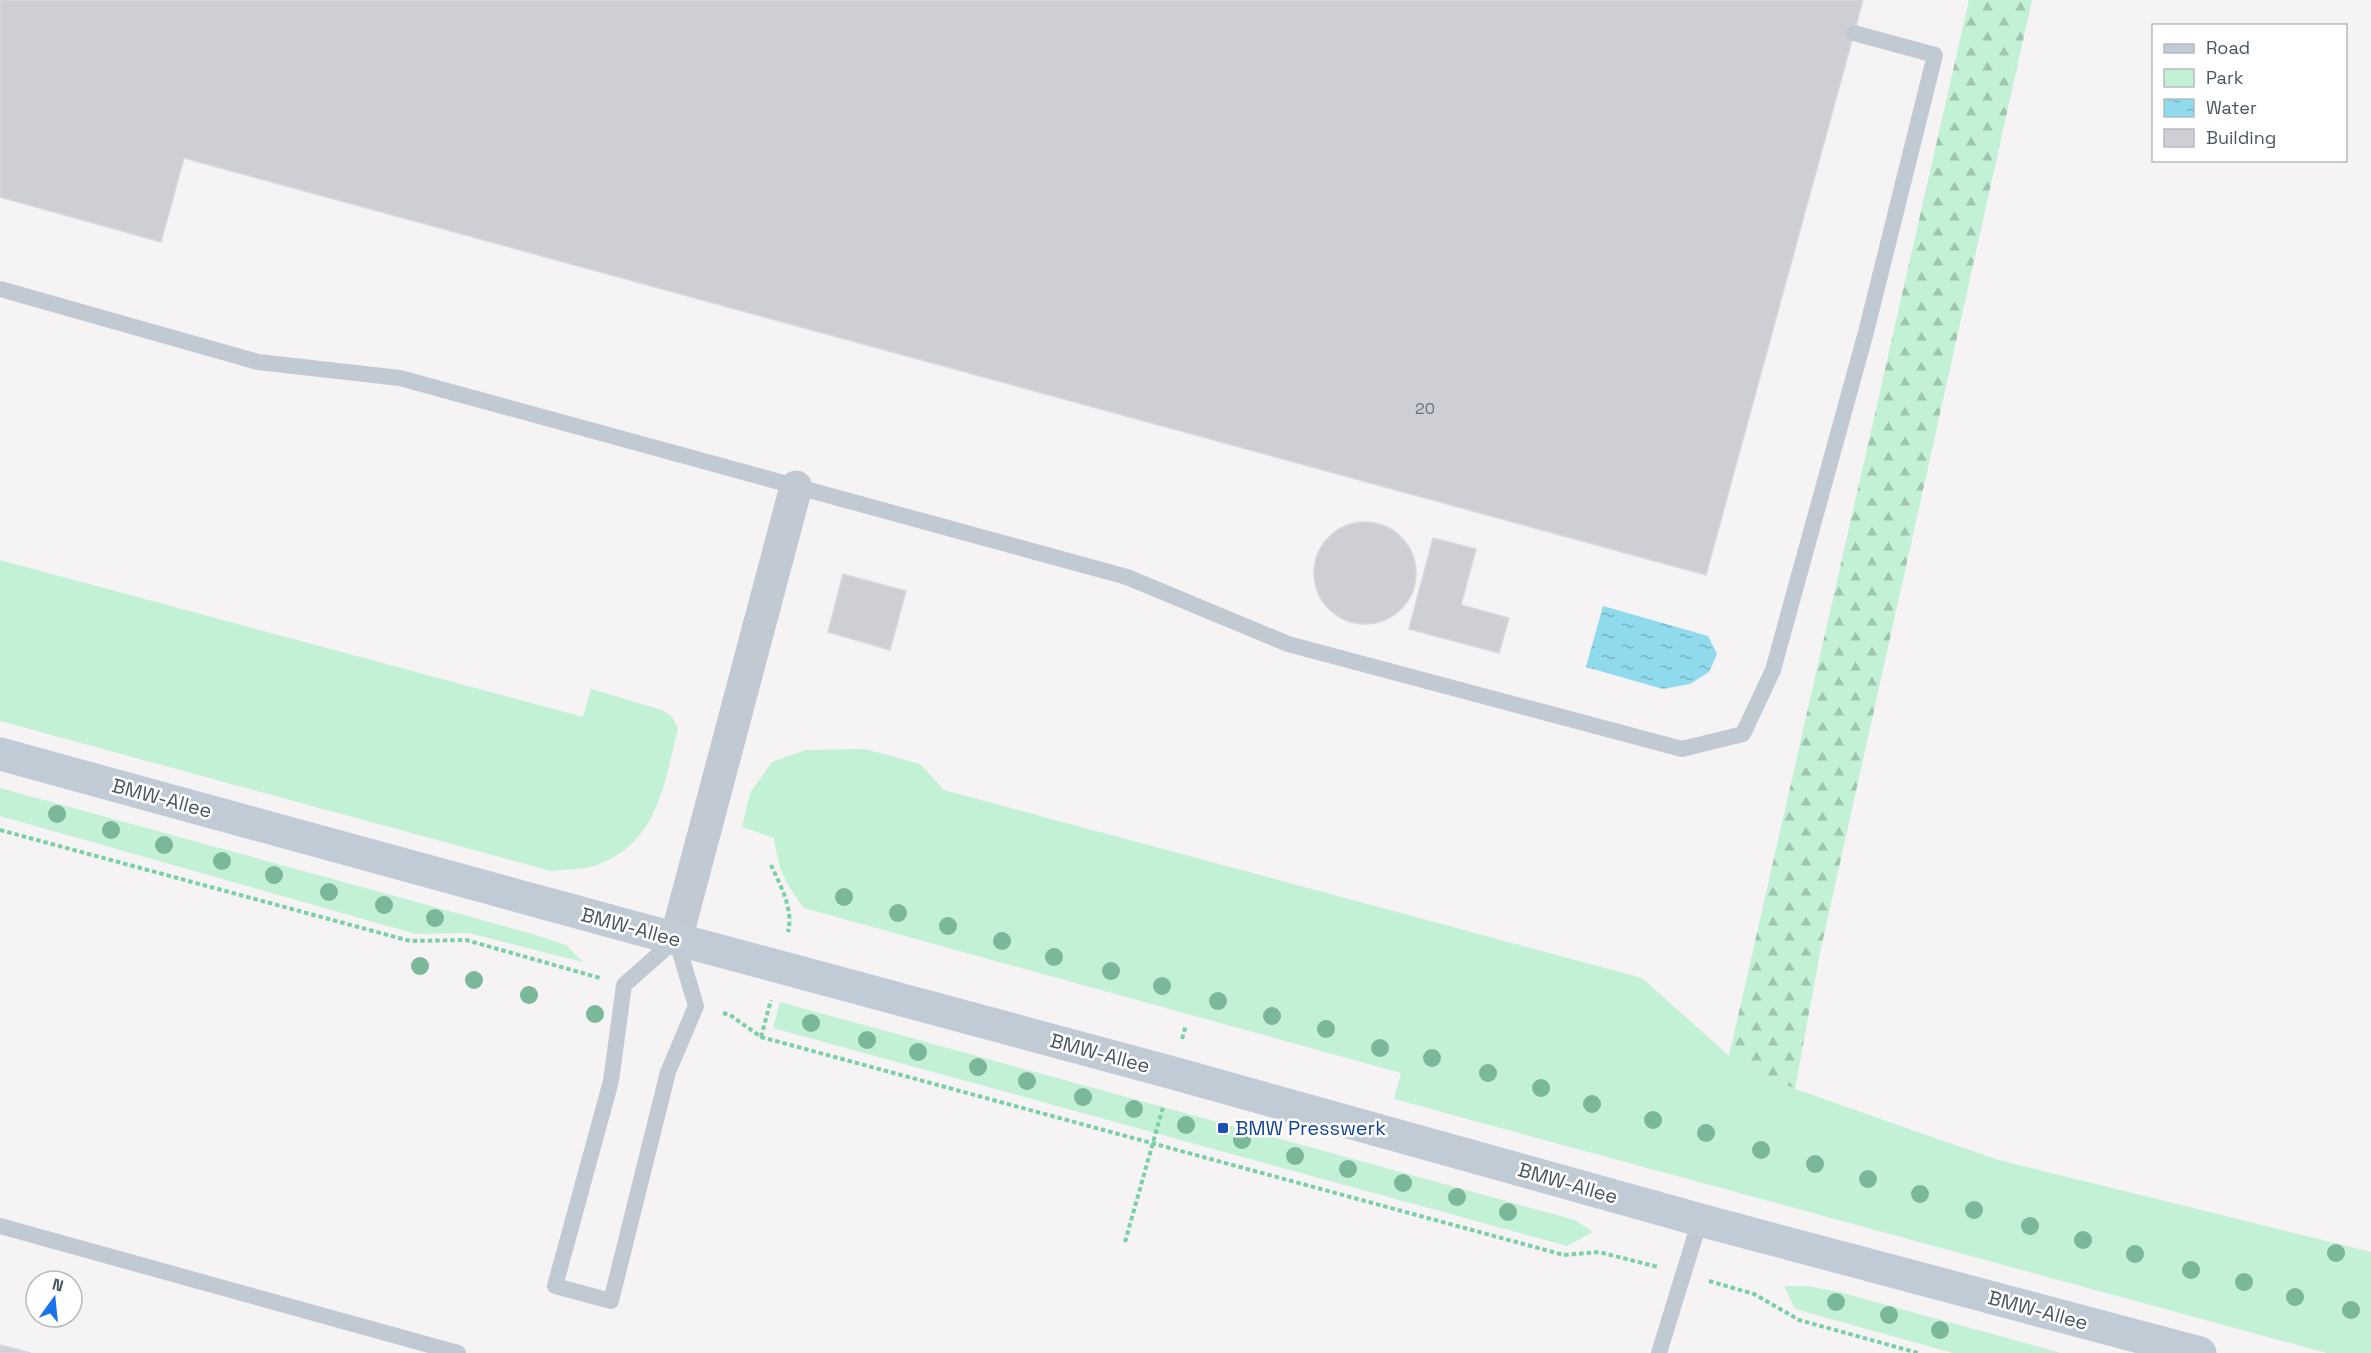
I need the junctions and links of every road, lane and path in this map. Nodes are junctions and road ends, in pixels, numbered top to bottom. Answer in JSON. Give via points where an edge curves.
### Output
{"nodes":[{"id":1,"x":1854,"y":33,"type":"dead end"},
{"id":2,"x":0,"y":289,"type":"edge"},
{"id":3,"x":796,"y":487,"type":"junction"},
{"id":4,"x":0,"y":754,"type":"edge"},
{"id":5,"x":0,"y":830,"type":"edge"},
{"id":6,"x":676,"y":939,"type":"junction"},
{"id":7,"x":624,"y":985,"type":"junction"},
{"id":8,"x":696,"y":1006,"type":"junction"},
{"id":9,"x":1186,"y":1025,"type":"dead end"},
{"id":10,"x":1173,"y":1072,"type":"junction"},
{"id":11,"x":1152,"y":1143,"type":"junction"},
{"id":12,"x":1700,"y":1220,"type":"junction"},
{"id":13,"x":0,"y":1226,"type":"edge"},
{"id":14,"x":1125,"y":1242,"type":"dead end"},
{"id":15,"x":1685,"y":1274,"type":"junction"},
{"id":16,"x":458,"y":1353,"type":"edge"},
{"id":17,"x":1659,"y":1353,"type":"edge"},
{"id":18,"x":1918,"y":1353,"type":"edge"},
{"id":19,"x":2200,"y":1353,"type":"edge"}],
"edges":[{"from":1,"to":3,"type":"lane","via":[[1935,55],[1866,332],[1773,670],[1743,734],[1682,749],[1288,644],[1127,577]]},
{"from":2,"to":3,"type":"lane","via":[[258,362],[400,378]]},
{"from":3,"to":6,"type":"street"},
{"from":4,"to":6,"type":"main road","name":"BMW-Allee"},
{"from":5,"to":7,"type":"path","via":[[410,941],[466,940]]},
{"from":6,"to":7,"type":"lane"},
{"from":6,"to":8,"type":"lane"},
{"from":6,"to":10,"type":"main road","name":"BMW-Allee"},
{"from":7,"to":8,"type":"lane","via":[[608,1091],[555,1286],[611,1301],[668,1072]]},
{"from":8,"to":11,"type":"path","via":[[730,1016],[761,1037]]},
{"from":9,"to":10,"type":"path"},
{"from":10,"to":11,"type":"path"},
{"from":10,"to":12,"type":"main road","name":"BMW-Allee"},
{"from":11,"to":14,"type":"path"},
{"from":11,"to":15,"type":"path","via":[[1564,1255],[1599,1252]]},
{"from":12,"to":15,"type":"lane"},
{"from":12,"to":19,"type":"main road","name":"BMW-Allee"},
{"from":13,"to":16,"type":"lane"},
{"from":15,"to":17,"type":"lane"},
{"from":15,"to":18,"type":"path","via":[[1754,1293],[1799,1320]]}]}
